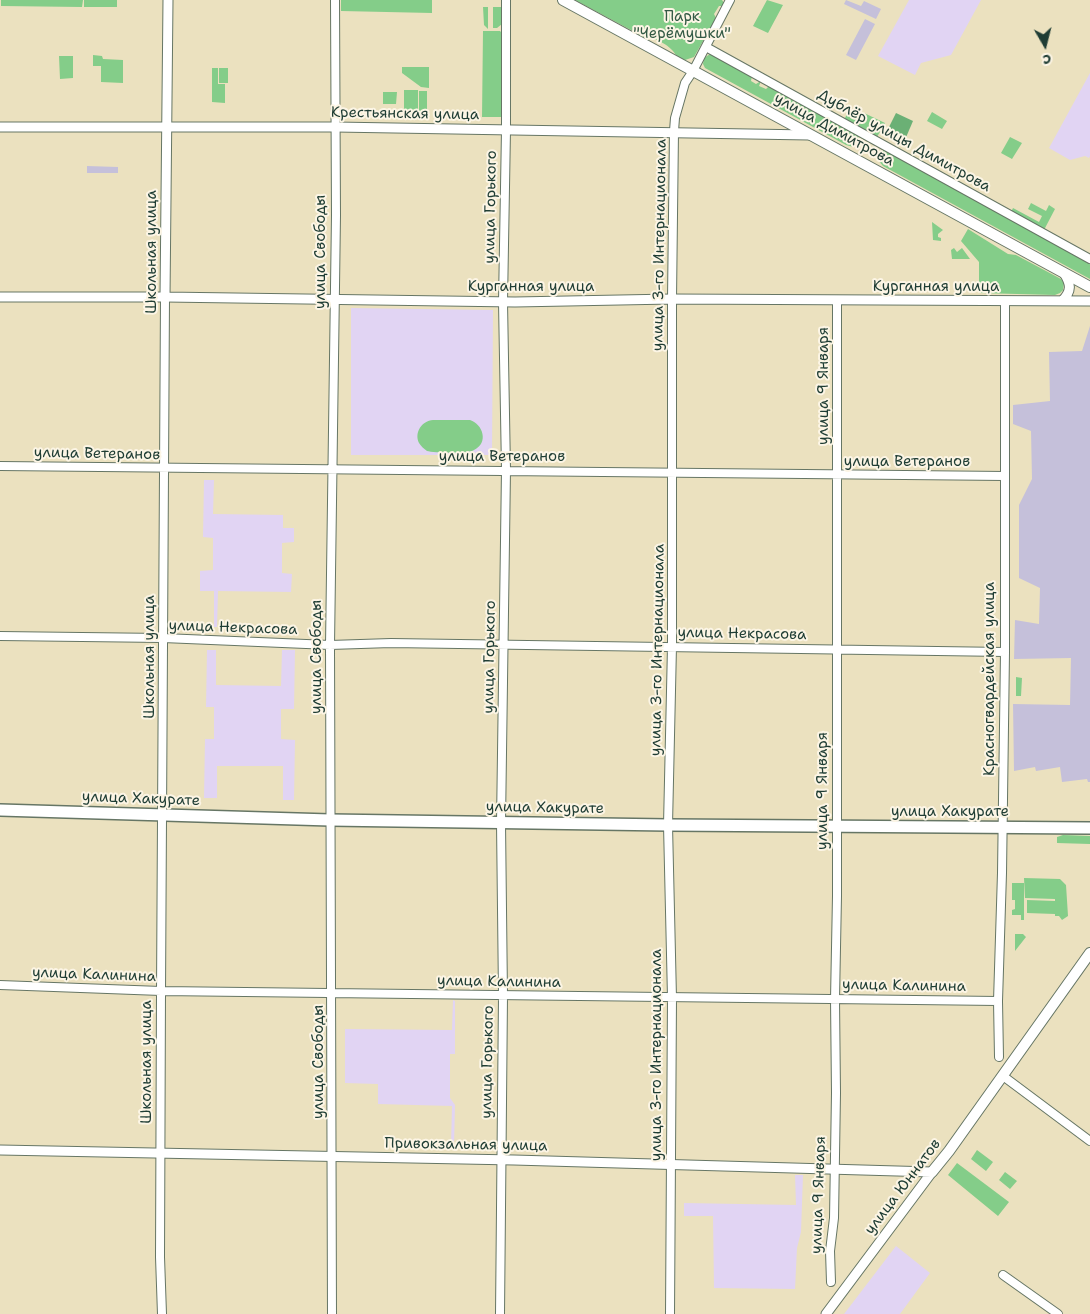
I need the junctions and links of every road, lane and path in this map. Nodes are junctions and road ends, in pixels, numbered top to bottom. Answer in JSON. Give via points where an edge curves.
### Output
{"nodes":[{"id":1,"x":168,"y":0,"type":"edge"},
{"id":2,"x":335,"y":0,"type":"edge"},
{"id":3,"x":506,"y":0,"type":"edge"},
{"id":4,"x":563,"y":0,"type":"edge"},
{"id":5,"x":730,"y":0,"type":"edge"},
{"id":6,"x":706,"y":47,"type":"junction"},
{"id":7,"x":693,"y":71,"type":"junction"},
{"id":8,"x":335,"y":127,"type":"junction"},
{"id":9,"x":0,"y":128,"type":"edge"},
{"id":10,"x":166,"y":128,"type":"junction"},
{"id":11,"x":506,"y":130,"type":"junction"},
{"id":12,"x":674,"y":131,"type":"junction"},
{"id":13,"x":809,"y":135,"type":"junction"},
{"id":14,"x":1090,"y":259,"type":"edge"},
{"id":15,"x":1064,"y":273,"type":"junction"},
{"id":16,"x":1090,"y":287,"type":"edge"},
{"id":17,"x":0,"y":297,"type":"edge"},
{"id":18,"x":165,"y":297,"type":"junction"},
{"id":19,"x":672,"y":299,"type":"junction"},
{"id":20,"x":334,"y":300,"type":"junction"},
{"id":21,"x":838,"y":300,"type":"junction"},
{"id":22,"x":1005,"y":301,"type":"junction"},
{"id":23,"x":1062,"y":301,"type":"junction"},
{"id":24,"x":1090,"y":301,"type":"edge"},
{"id":25,"x":503,"y":302,"type":"junction"},
{"id":26,"x":0,"y":466,"type":"edge"},
{"id":27,"x":164,"y":468,"type":"junction"},
{"id":28,"x":332,"y":470,"type":"junction"},
{"id":29,"x":506,"y":470,"type":"junction"},
{"id":30,"x":674,"y":472,"type":"junction"},
{"id":31,"x":837,"y":475,"type":"junction"},
{"id":32,"x":1004,"y":476,"type":"junction"},
{"id":33,"x":0,"y":636,"type":"edge"},
{"id":34,"x":164,"y":638,"type":"junction"},
{"id":35,"x":330,"y":645,"type":"junction"},
{"id":36,"x":503,"y":645,"type":"junction"},
{"id":37,"x":672,"y":646,"type":"junction"},
{"id":38,"x":837,"y":649,"type":"junction"},
{"id":39,"x":1005,"y":652,"type":"junction"},
{"id":40,"x":0,"y":810,"type":"edge"},
{"id":41,"x":163,"y":815,"type":"junction"},
{"id":42,"x":330,"y":820,"type":"junction"},
{"id":43,"x":501,"y":823,"type":"junction"},
{"id":44,"x":668,"y":825,"type":"junction"},
{"id":45,"x":836,"y":826,"type":"junction"},
{"id":46,"x":1002,"y":827,"type":"junction"},
{"id":47,"x":1090,"y":828,"type":"edge"},
{"id":48,"x":1090,"y":954,"type":"edge"},
{"id":49,"x":0,"y":985,"type":"edge"},
{"id":50,"x":161,"y":991,"type":"junction"},
{"id":51,"x":332,"y":993,"type":"junction"},
{"id":52,"x":503,"y":996,"type":"junction"},
{"id":53,"x":672,"y":998,"type":"junction"},
{"id":54,"x":835,"y":999,"type":"junction"},
{"id":55,"x":998,"y":1001,"type":"junction"},
{"id":56,"x":999,"y":1057,"type":"dead end"},
{"id":57,"x":1003,"y":1076,"type":"junction"},
{"id":58,"x":1090,"y":1141,"type":"edge"},
{"id":59,"x":0,"y":1150,"type":"edge"},
{"id":60,"x":161,"y":1152,"type":"junction"},
{"id":61,"x":332,"y":1156,"type":"junction"},
{"id":62,"x":501,"y":1160,"type":"junction"},
{"id":63,"x":670,"y":1164,"type":"junction"},
{"id":64,"x":835,"y":1168,"type":"junction"},
{"id":65,"x":932,"y":1172,"type":"junction"},
{"id":66,"x":1003,"y":1275,"type":"dead end"},
{"id":67,"x":831,"y":1282,"type":"dead end"},
{"id":68,"x":162,"y":1314,"type":"edge"},
{"id":69,"x":332,"y":1314,"type":"edge"},
{"id":70,"x":500,"y":1314,"type":"edge"},
{"id":71,"x":670,"y":1314,"type":"edge"},
{"id":72,"x":826,"y":1314,"type":"edge"},
{"id":73,"x":1058,"y":1314,"type":"edge"}],
"edges":[{"from":1,"to":10,"type":"street","name":"Школьная улица"},
{"from":2,"to":8,"type":"street","name":"улица Свободы"},
{"from":3,"to":11,"type":"street","name":"улица Горького"},
{"from":4,"to":7,"type":"main road","name":"улица Димитрова"},
{"from":5,"to":6,"type":"street","name":"улица 3-го Интернационала"},
{"from":6,"to":7,"type":"street","name":"улица 3-го Интернационала"},
{"from":6,"to":14,"type":"street","name":"Дублёр улицы Димитрова"},
{"from":7,"to":12,"type":"street","name":"улица 3-го Интернационала","via":[[680,96]]},
{"from":7,"to":13,"type":"main road","name":"улица Димитрова"},
{"from":8,"to":10,"type":"street","name":"Крестьянская улица"},
{"from":8,"to":11,"type":"street","name":"Крестьянская улица"},
{"from":8,"to":20,"type":"street","name":"улица Свободы"},
{"from":9,"to":10,"type":"street","name":"Крестьянская улица"},
{"from":10,"to":18,"type":"street","name":"Школьная улица"},
{"from":11,"to":12,"type":"street","name":"Крестьянская улица"},
{"from":11,"to":25,"type":"street","name":"улица Горького"},
{"from":12,"to":13,"type":"street","name":"Крестьянская улица"},
{"from":12,"to":19,"type":"street","name":"улица 3-го Интернационала"},
{"from":13,"to":15,"type":"main road","name":"улица Димитрова"},
{"from":15,"to":16,"type":"main road","name":"улица Димитрова"},
{"from":15,"to":23,"type":"street","via":[[1070,289]]},
{"from":17,"to":18,"type":"street","name":"Курганная улица"},
{"from":18,"to":20,"type":"street","name":"Курганная улица"},
{"from":18,"to":27,"type":"street","name":"Школьная улица"},
{"from":19,"to":21,"type":"street","name":"Курганная улица"},
{"from":19,"to":25,"type":"street","name":"Курганная улица"},
{"from":19,"to":30,"type":"street","name":"улица 3-го Интернационала"},
{"from":20,"to":25,"type":"street","name":"Курганная улица"},
{"from":20,"to":28,"type":"street","name":"улица Свободы"},
{"from":21,"to":22,"type":"street","name":"Курганная улица"},
{"from":21,"to":31,"type":"street","name":"улица 9 Января"},
{"from":22,"to":23,"type":"street","name":"Курганная улица"},
{"from":22,"to":32,"type":"street","name":"Красногвардейская улица"},
{"from":23,"to":24,"type":"street","name":"Курганная улица"},
{"from":25,"to":29,"type":"street","name":"улица Горького"},
{"from":26,"to":27,"type":"street","name":"улица Ветеранов"},
{"from":27,"to":28,"type":"street","name":"улица Ветеранов"},
{"from":27,"to":34,"type":"street","name":"Школьная улица"},
{"from":28,"to":29,"type":"street","name":"улица Ветеранов"},
{"from":28,"to":35,"type":"street","name":"улица Свободы"},
{"from":29,"to":30,"type":"street","name":"улица Ветеранов"},
{"from":29,"to":36,"type":"street","name":"улица Горького"},
{"from":30,"to":31,"type":"street","name":"улица Ветеранов"},
{"from":30,"to":37,"type":"street","name":"улица 3-го Интернационала"},
{"from":31,"to":32,"type":"street","name":"улица Ветеранов"},
{"from":31,"to":38,"type":"street","name":"улица 9 Января"},
{"from":32,"to":39,"type":"street","name":"Красногвардейская улица"},
{"from":33,"to":34,"type":"street","name":"улица Некрасова"},
{"from":34,"to":35,"type":"street","name":"улица Некрасова"},
{"from":34,"to":41,"type":"street","name":"Школьная улица"},
{"from":35,"to":36,"type":"street","name":"улица Некрасова"},
{"from":35,"to":42,"type":"street","name":"улица Свободы"},
{"from":36,"to":37,"type":"street","name":"улица Некрасова"},
{"from":36,"to":43,"type":"street","name":"улица Горького"},
{"from":37,"to":38,"type":"street","name":"улица Некрасова"},
{"from":37,"to":44,"type":"street","name":"улица 3-го Интернационала"},
{"from":38,"to":39,"type":"street","name":"улица Некрасова"},
{"from":38,"to":45,"type":"street","name":"улица 9 Января"},
{"from":39,"to":46,"type":"street","name":"Красногвардейская улица"},
{"from":40,"to":41,"type":"main road","name":"улица Хакурате"},
{"from":41,"to":42,"type":"main road","name":"улица Хакурате"},
{"from":41,"to":50,"type":"street","name":"Школьная улица"},
{"from":42,"to":43,"type":"main road","name":"улица Хакурате"},
{"from":42,"to":51,"type":"street","name":"улица Свободы"},
{"from":43,"to":44,"type":"main road","name":"улица Хакурате"},
{"from":43,"to":52,"type":"street","name":"улица Горького"},
{"from":44,"to":45,"type":"main road","name":"улица Хакурате"},
{"from":44,"to":53,"type":"street","name":"улица 3-го Интернационала"},
{"from":45,"to":46,"type":"main road","name":"улица Хакурате"},
{"from":45,"to":54,"type":"street","name":"улица 9 Января"},
{"from":46,"to":47,"type":"main road","name":"улица Хакурате"},
{"from":46,"to":55,"type":"street","name":"Красногвардейская улица"},
{"from":48,"to":57,"type":"main road","name":"улица Юннатов"},
{"from":49,"to":50,"type":"street","name":"улица Калинина"},
{"from":50,"to":51,"type":"street","name":"улица Калинина"},
{"from":50,"to":60,"type":"street","name":"Школьная улица"},
{"from":51,"to":52,"type":"street","name":"улица Калинина"},
{"from":51,"to":61,"type":"street","name":"улица Свободы"},
{"from":52,"to":53,"type":"street","name":"улица Калинина"},
{"from":52,"to":62,"type":"street","name":"улица Горького"},
{"from":53,"to":54,"type":"street","name":"улица Калинина"},
{"from":53,"to":63,"type":"street","name":"улица 3-го Интернационала"},
{"from":54,"to":55,"type":"street","name":"улица Калинина"},
{"from":54,"to":64,"type":"street","name":"улица 9 Января"},
{"from":55,"to":56,"type":"street","name":"Красногвардейская улица"},
{"from":57,"to":58,"type":"street"},
{"from":57,"to":65,"type":"main road","name":"улица Юннатов"},
{"from":59,"to":60,"type":"street","name":"Привокзальная улица"},
{"from":60,"to":61,"type":"street","name":"Привокзальная улица"},
{"from":60,"to":68,"type":"street","name":"Школьная улица"},
{"from":61,"to":62,"type":"street","name":"Привокзальная улица"},
{"from":61,"to":69,"type":"street","name":"улица Свободы"},
{"from":62,"to":63,"type":"street","name":"Привокзальная улица"},
{"from":62,"to":70,"type":"street","name":"улица Горького"},
{"from":63,"to":64,"type":"street","name":"Привокзальная улица"},
{"from":63,"to":71,"type":"street","name":"улица 3-го Интернационала"},
{"from":64,"to":65,"type":"street","name":"Привокзальная улица"},
{"from":64,"to":67,"type":"street","name":"улица 9 Января"},
{"from":65,"to":72,"type":"street","name":"улица Юннатов"},
{"from":66,"to":73,"type":"street"}]}
